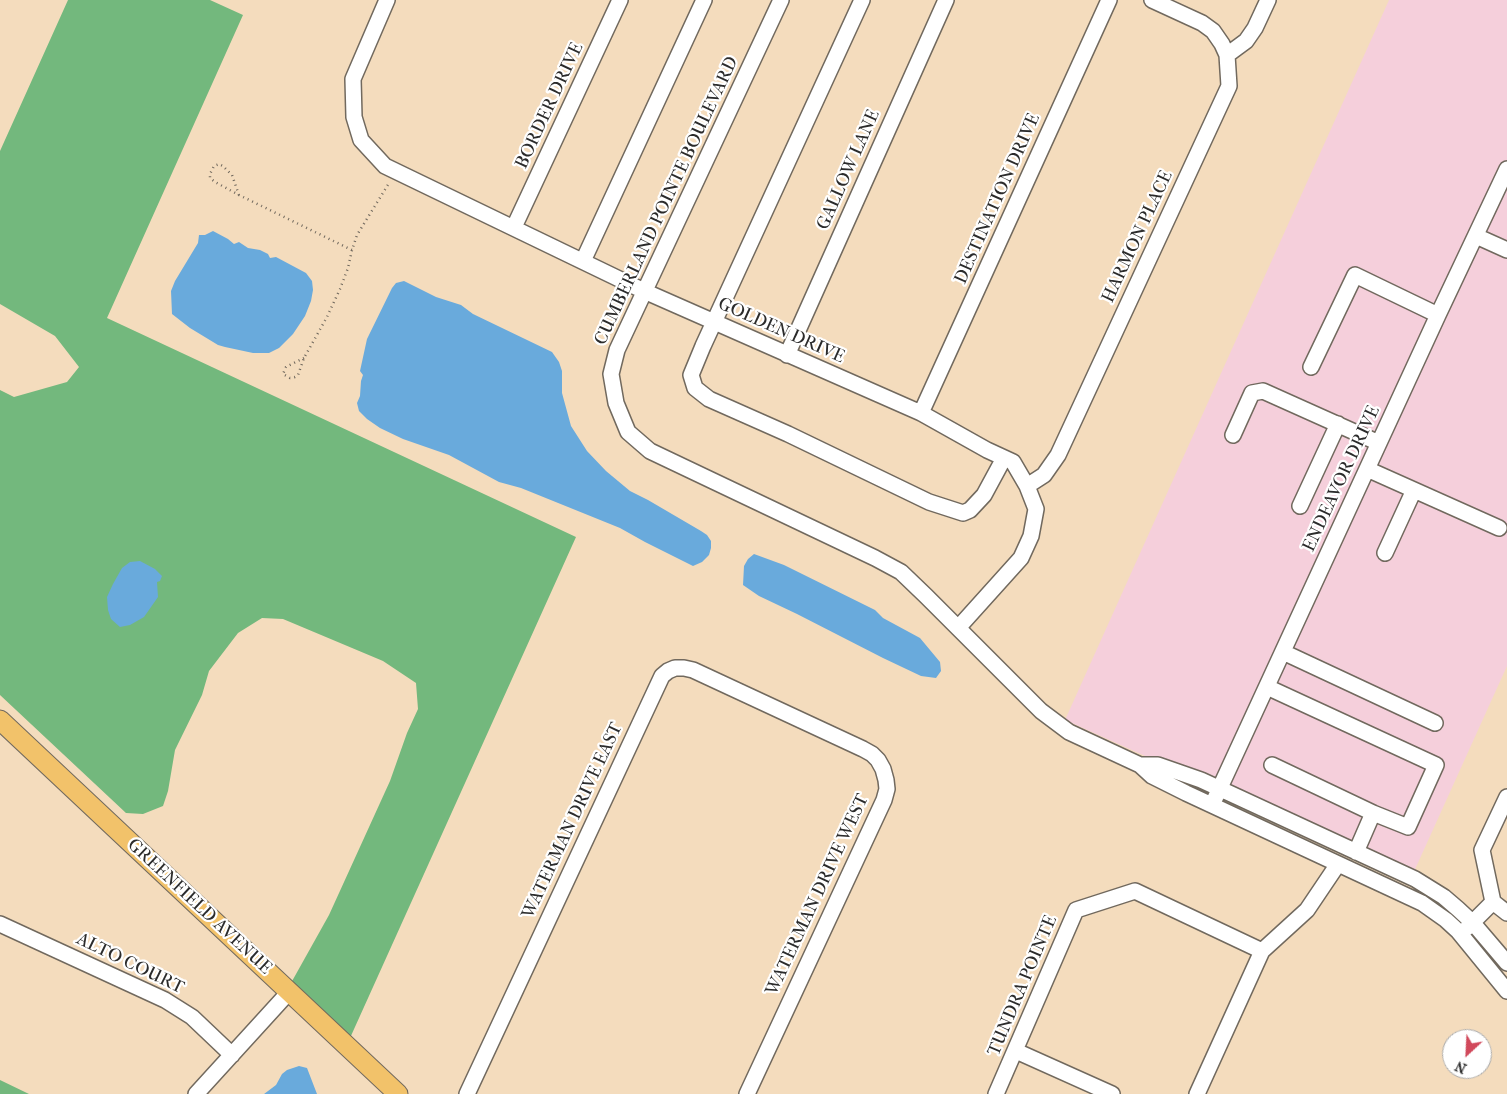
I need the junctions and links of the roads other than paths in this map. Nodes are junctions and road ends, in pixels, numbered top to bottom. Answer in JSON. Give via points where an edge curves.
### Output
{"nodes":[{"id":1,"x":388,"y":0,"type":"edge"},
{"id":2,"x":620,"y":0,"type":"edge"},
{"id":3,"x":704,"y":0,"type":"edge"},
{"id":4,"x":781,"y":0,"type":"edge"},
{"id":5,"x":862,"y":0,"type":"edge"},
{"id":6,"x":946,"y":0,"type":"edge"},
{"id":7,"x":1109,"y":0,"type":"edge"},
{"id":8,"x":1152,"y":0,"type":"edge"},
{"id":9,"x":1268,"y":0,"type":"edge"},
{"id":10,"x":1227,"y":55,"type":"junction"},
{"id":11,"x":1507,"y":169,"type":"edge"},
{"id":12,"x":514,"y":227,"type":"junction"},
{"id":13,"x":1476,"y":236,"type":"junction"},
{"id":14,"x":1507,"y":250,"type":"edge"},
{"id":15,"x":583,"y":261,"type":"junction"},
{"id":16,"x":644,"y":291,"type":"junction"},
{"id":17,"x":1438,"y":314,"type":"junction"},
{"id":18,"x":714,"y":322,"type":"junction"},
{"id":19,"x":787,"y":355,"type":"junction"},
{"id":20,"x":1312,"y":367,"type":"dead end"},
{"id":21,"x":921,"y":413,"type":"junction"},
{"id":22,"x":1338,"y":424,"type":"junction"},
{"id":23,"x":1233,"y":435,"type":"dead end"},
{"id":24,"x":1379,"y":443,"type":"junction"},
{"id":25,"x":1004,"y":458,"type":"junction"},
{"id":26,"x":1367,"y":469,"type":"junction"},
{"id":27,"x":1027,"y":486,"type":"junction"},
{"id":28,"x":1414,"y":490,"type":"junction"},
{"id":29,"x":1300,"y":506,"type":"dead end"},
{"id":30,"x":1499,"y":528,"type":"dead end"},
{"id":31,"x":1385,"y":553,"type":"dead end"},
{"id":32,"x":958,"y":628,"type":"junction"},
{"id":33,"x":1283,"y":652,"type":"junction"},
{"id":34,"x":1267,"y":687,"type":"junction"},
{"id":35,"x":775,"y":709,"type":"joint"},
{"id":36,"x":0,"y":720,"type":"edge"},
{"id":37,"x":1435,"y":723,"type":"dead end"},
{"id":38,"x":1140,"y":765,"type":"junction"},
{"id":39,"x":1272,"y":765,"type":"dead end"},
{"id":40,"x":1220,"y":789,"type":"junction"},
{"id":41,"x":1507,"y":797,"type":"edge"},
{"id":42,"x":1212,"y":805,"type":"junction"},
{"id":43,"x":1373,"y":813,"type":"junction"},
{"id":44,"x":1356,"y":852,"type":"junction"},
{"id":45,"x":1338,"y":864,"type":"junction"},
{"id":46,"x":1493,"y":902,"type":"junction"},
{"id":47,"x":1507,"y":913,"type":"edge"},
{"id":48,"x":1473,"y":923,"type":"junction"},
{"id":49,"x":0,"y":924,"type":"edge"},
{"id":50,"x":1460,"y":934,"type":"junction"},
{"id":51,"x":1262,"y":951,"type":"junction"},
{"id":52,"x":1507,"y":963,"type":"edge"},
{"id":53,"x":1507,"y":991,"type":"edge"},
{"id":54,"x":289,"y":992,"type":"junction"},
{"id":55,"x":1016,"y":1051,"type":"junction"},
{"id":56,"x":232,"y":1055,"type":"junction"},
{"id":57,"x":196,"y":1094,"type":"edge"},
{"id":58,"x":398,"y":1094,"type":"edge"},
{"id":59,"x":467,"y":1094,"type":"edge"},
{"id":60,"x":747,"y":1094,"type":"edge"},
{"id":61,"x":996,"y":1094,"type":"edge"},
{"id":62,"x":1112,"y":1094,"type":"edge"},
{"id":63,"x":1197,"y":1094,"type":"edge"}],
"edges":[{"from":1,"to":12,"type":"street","name":"GOLDEN DRIVE","via":[[353,80],[354,117],[360,140],[385,166]]},
{"from":2,"to":12,"type":"street","name":"BORDER DRIVE"},
{"from":3,"to":15,"type":"street"},
{"from":4,"to":16,"type":"street","name":"CUMBERLAND POINTE BOULEVARD"},
{"from":5,"to":18,"type":"street"},
{"from":6,"to":19,"type":"street","name":"GALLOW LANE"},
{"from":7,"to":21,"type":"street","name":"DESTINATION DRIVE"},
{"from":8,"to":10,"type":"street","via":[[1213,31]]},
{"from":9,"to":10,"type":"street","via":[[1246,41]]},
{"from":10,"to":27,"type":"street","name":"HARMON PLACE","via":[[1229,86],[1075,419],[1058,455],[1044,475]]},
{"from":11,"to":13,"type":"street","name":"ENDEAVOR DRIVE"},
{"from":12,"to":15,"type":"street","name":"GOLDEN DRIVE"},
{"from":13,"to":14,"type":"street"},
{"from":13,"to":17,"type":"street","name":"ENDEAVOR DRIVE"},
{"from":15,"to":16,"type":"street","name":"GOLDEN DRIVE"},
{"from":16,"to":18,"type":"street","name":"GOLDEN DRIVE"},
{"from":16,"to":32,"type":"street","name":"CUMBERLAND POINTE BOULEVARD","via":[[616,350],[611,374],[616,403],[628,432],[650,451],[901,572]]},
{"from":17,"to":20,"type":"street","via":[[1355,275]]},
{"from":17,"to":24,"type":"street","name":"ENDEAVOR DRIVE"},
{"from":18,"to":19,"type":"street","name":"GOLDEN DRIVE"},
{"from":18,"to":25,"type":"street","via":[[691,375],[694,388],[709,399],[929,502],[963,513],[984,495]]},
{"from":19,"to":21,"type":"street","name":"GOLDEN DRIVE"},
{"from":21,"to":25,"type":"street","name":"GOLDEN DRIVE"},
{"from":22,"to":23,"type":"street","via":[[1263,390],[1252,393]]},
{"from":22,"to":24,"type":"street"},
{"from":22,"to":29,"type":"street"},
{"from":24,"to":26,"type":"street","name":"ENDEAVOR DRIVE"},
{"from":25,"to":27,"type":"street","name":"GOLDEN DRIVE","via":[[1013,462]]},
{"from":26,"to":28,"type":"street"},
{"from":26,"to":33,"type":"street","name":"ENDEAVOR DRIVE"},
{"from":27,"to":32,"type":"street","name":"GOLDEN DRIVE","via":[[1036,509],[1031,536],[1021,558]]},
{"from":28,"to":30,"type":"street"},
{"from":28,"to":31,"type":"street"},
{"from":32,"to":38,"type":"street","name":"CUMBERLAND POINTE BOULEVARD","via":[[1056,723]]},
{"from":33,"to":34,"type":"street","name":"ENDEAVOR DRIVE"},
{"from":33,"to":37,"type":"street"},
{"from":34,"to":40,"type":"street","name":"ENDEAVOR DRIVE"},
{"from":34,"to":43,"type":"street","via":[[1436,765],[1408,827]]},
{"from":35,"to":59,"type":"street","name":"WATERMAN DRIVE EAST","via":[[693,670],[676,668],[662,676]]},
{"from":35,"to":60,"type":"street","name":"WATERMAN DRIVE WEST","via":[[872,754],[883,769],[887,789]]},
{"from":36,"to":54,"type":"main road","name":"GREENFIELD AVENUE"},
{"from":38,"to":40,"type":"street","name":"CUMBERLAND POINTE BOULEVARD","via":[[1158,765]]},
{"from":38,"to":42,"type":"street","name":"CUMBERLAND POINTE BOULEVARD","via":[[1152,776]]},
{"from":39,"to":43,"type":"street"},
{"from":40,"to":42,"type":"street","name":"ENDEAVOR DRIVE"},
{"from":40,"to":44,"type":"street","name":"CUMBERLAND POINTE BOULEVARD"},
{"from":41,"to":46,"type":"street","via":[[1482,850]]},
{"from":42,"to":45,"type":"street","name":"CUMBERLAND POINTE BOULEVARD"},
{"from":43,"to":44,"type":"street"},
{"from":44,"to":48,"type":"street","name":"CUMBERLAND POINTE BOULEVARD","via":[[1415,879],[1444,897]]},
{"from":45,"to":50,"type":"street","name":"CUMBERLAND POINTE BOULEVARD","via":[[1422,903]]},
{"from":45,"to":51,"type":"street","via":[[1307,910]]},
{"from":46,"to":47,"type":"street"},
{"from":46,"to":48,"type":"street"},
{"from":48,"to":50,"type":"street"},
{"from":48,"to":52,"type":"street","name":"CUMBERLAND POINTE BOULEVARD"},
{"from":49,"to":56,"type":"street","name":"ALTO COURT","via":[[164,1000],[192,1017]]},
{"from":50,"to":53,"type":"street","name":"CUMBERLAND POINTE BOULEVARD"},
{"from":51,"to":55,"type":"street","name":"TUNDRA POINTE","via":[[1135,891],[1076,910]]},
{"from":51,"to":63,"type":"street"},
{"from":54,"to":56,"type":"street"},
{"from":54,"to":58,"type":"main road","name":"GREENFIELD AVENUE"},
{"from":55,"to":61,"type":"street","name":"TUNDRA POINTE"},
{"from":55,"to":62,"type":"street"},
{"from":56,"to":57,"type":"street"}]}
